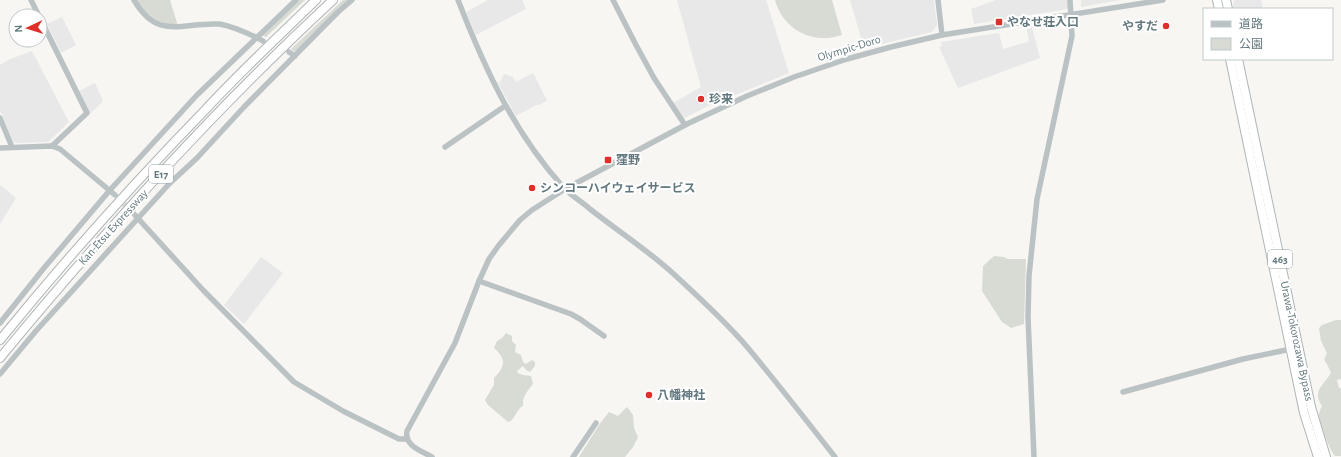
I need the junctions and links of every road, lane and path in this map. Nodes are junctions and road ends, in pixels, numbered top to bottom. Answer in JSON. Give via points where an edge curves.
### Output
{"nodes":[{"id":1,"x":134,"y":0,"type":"edge"},
{"id":2,"x":296,"y":0,"type":"edge"},
{"id":3,"x":316,"y":0,"type":"edge"},
{"id":4,"x":333,"y":0,"type":"edge"},
{"id":5,"x":352,"y":0,"type":"edge"},
{"id":6,"x":458,"y":0,"type":"edge"},
{"id":7,"x":613,"y":0,"type":"edge"},
{"id":8,"x":938,"y":0,"type":"edge"},
{"id":9,"x":1070,"y":0,"type":"edge"},
{"id":10,"x":1163,"y":0,"type":"edge"},
{"id":11,"x":1071,"y":14,"type":"junction"},
{"id":12,"x":48,"y":35,"type":"edge"},
{"id":13,"x":942,"y":35,"type":"junction"},
{"id":14,"x":256,"y":37,"type":"junction"},
{"id":15,"x":263,"y":41,"type":"dead end"},
{"id":16,"x":289,"y":52,"type":"dead end"},
{"id":17,"x":295,"y":56,"type":"junction"},
{"id":18,"x":1230,"y":60,"type":"edge"},
{"id":19,"x":1238,"y":60,"type":"edge"},
{"id":20,"x":504,"y":106,"type":"junction"},
{"id":21,"x":0,"y":118,"type":"edge"},
{"id":22,"x":685,"y":125,"type":"junction"},
{"id":23,"x":52,"y":146,"type":"junction"},
{"id":24,"x":12,"y":147,"type":"junction"},
{"id":25,"x":445,"y":147,"type":"dead end"},
{"id":26,"x":0,"y":148,"type":"edge"},
{"id":27,"x":565,"y":189,"type":"junction"},
{"id":28,"x":110,"y":190,"type":"junction"},
{"id":29,"x":115,"y":194,"type":"tunnel mouth"},
{"id":30,"x":136,"y":216,"type":"junction"},
{"id":31,"x":479,"y":280,"type":"junction"},
{"id":32,"x":0,"y":323,"type":"edge"},
{"id":33,"x":604,"y":336,"type":"dead end"},
{"id":34,"x":0,"y":340,"type":"edge"},
{"id":35,"x":1291,"y":349,"type":"junction"},
{"id":36,"x":0,"y":358,"type":"edge"},
{"id":37,"x":0,"y":374,"type":"edge"},
{"id":38,"x":1123,"y":392,"type":"dead end"},
{"id":39,"x":596,"y":423,"type":"dead end"},
{"id":40,"x":407,"y":440,"type":"junction"},
{"id":41,"x":432,"y":457,"type":"edge"},
{"id":42,"x":573,"y":457,"type":"edge"},
{"id":43,"x":835,"y":457,"type":"edge"},
{"id":44,"x":1034,"y":457,"type":"edge"},
{"id":45,"x":1318,"y":457,"type":"edge"},
{"id":46,"x":1326,"y":457,"type":"edge"}],
"edges":[{"from":1,"to":14,"type":"street","via":[[147,17],[168,28],[220,24]]},
{"from":2,"to":14,"type":"street"},
{"from":3,"to":34,"type":"highway","name":"Kan-Etsu Expressway","number":"E17","via":[[235,78],[156,160]]},
{"from":4,"to":36,"type":"highway","name":"Kan-Etsu Expressway","number":"E17","via":[[250,80],[162,173]]},
{"from":5,"to":17,"type":"street"},
{"from":6,"to":20,"type":"street"},
{"from":7,"to":22,"type":"street","via":[[654,78]]},
{"from":8,"to":13,"type":"street"},
{"from":9,"to":11,"type":"street"},
{"from":10,"to":11,"type":"street","name":"Olympic-Doro"},
{"from":11,"to":13,"type":"street","name":"Olympic-Doro"},
{"from":11,"to":44,"type":"street","via":[[1072,36],[1037,199],[1033,232],[1028,317]]},
{"from":12,"to":23,"type":"street","via":[[87,113]]},
{"from":13,"to":22,"type":"street","name":"Olympic-Doro","via":[[876,51],[794,77]]},
{"from":14,"to":15,"type":"street"},
{"from":14,"to":28,"type":"street","via":[[197,95]]},
{"from":16,"to":17,"type":"street"},
{"from":17,"to":30,"type":"street","via":[[197,158]]},
{"from":18,"to":35,"type":"highway","name":"Urawa-Tokorozawa Bypass","number":"463"},
{"from":19,"to":46,"type":"highway","name":"Urawa-Tokorozawa Bypass","number":"463","via":[[1311,407]]},
{"from":20,"to":25,"type":"street"},
{"from":20,"to":27,"type":"street"},
{"from":21,"to":24,"type":"street"},
{"from":22,"to":27,"type":"street","name":"Olympic-Doro"},
{"from":23,"to":24,"type":"street"},
{"from":23,"to":28,"type":"street","via":[[60,149]]},
{"from":24,"to":26,"type":"street"},
{"from":27,"to":31,"type":"street","name":"Olympic-Doro","via":[[520,220],[495,251]]},
{"from":27,"to":43,"type":"street","via":[[664,265],[728,326]]},
{"from":28,"to":29,"type":"street"},
{"from":28,"to":32,"type":"street"},
{"from":30,"to":37,"type":"street"},
{"from":30,"to":40,"type":"street","via":[[203,290],[294,382],[343,411],[399,439]]},
{"from":31,"to":33,"type":"street","via":[[571,314]]},
{"from":31,"to":40,"type":"street","name":"Olympic-Doro","via":[[455,343],[407,431]]},
{"from":35,"to":38,"type":"street"},
{"from":35,"to":45,"type":"highway","name":"Urawa-Tokorozawa Bypass","number":"463","via":[[1304,413]]},
{"from":39,"to":42,"type":"street"},
{"from":40,"to":41,"type":"street","via":[[412,446]]}]}
